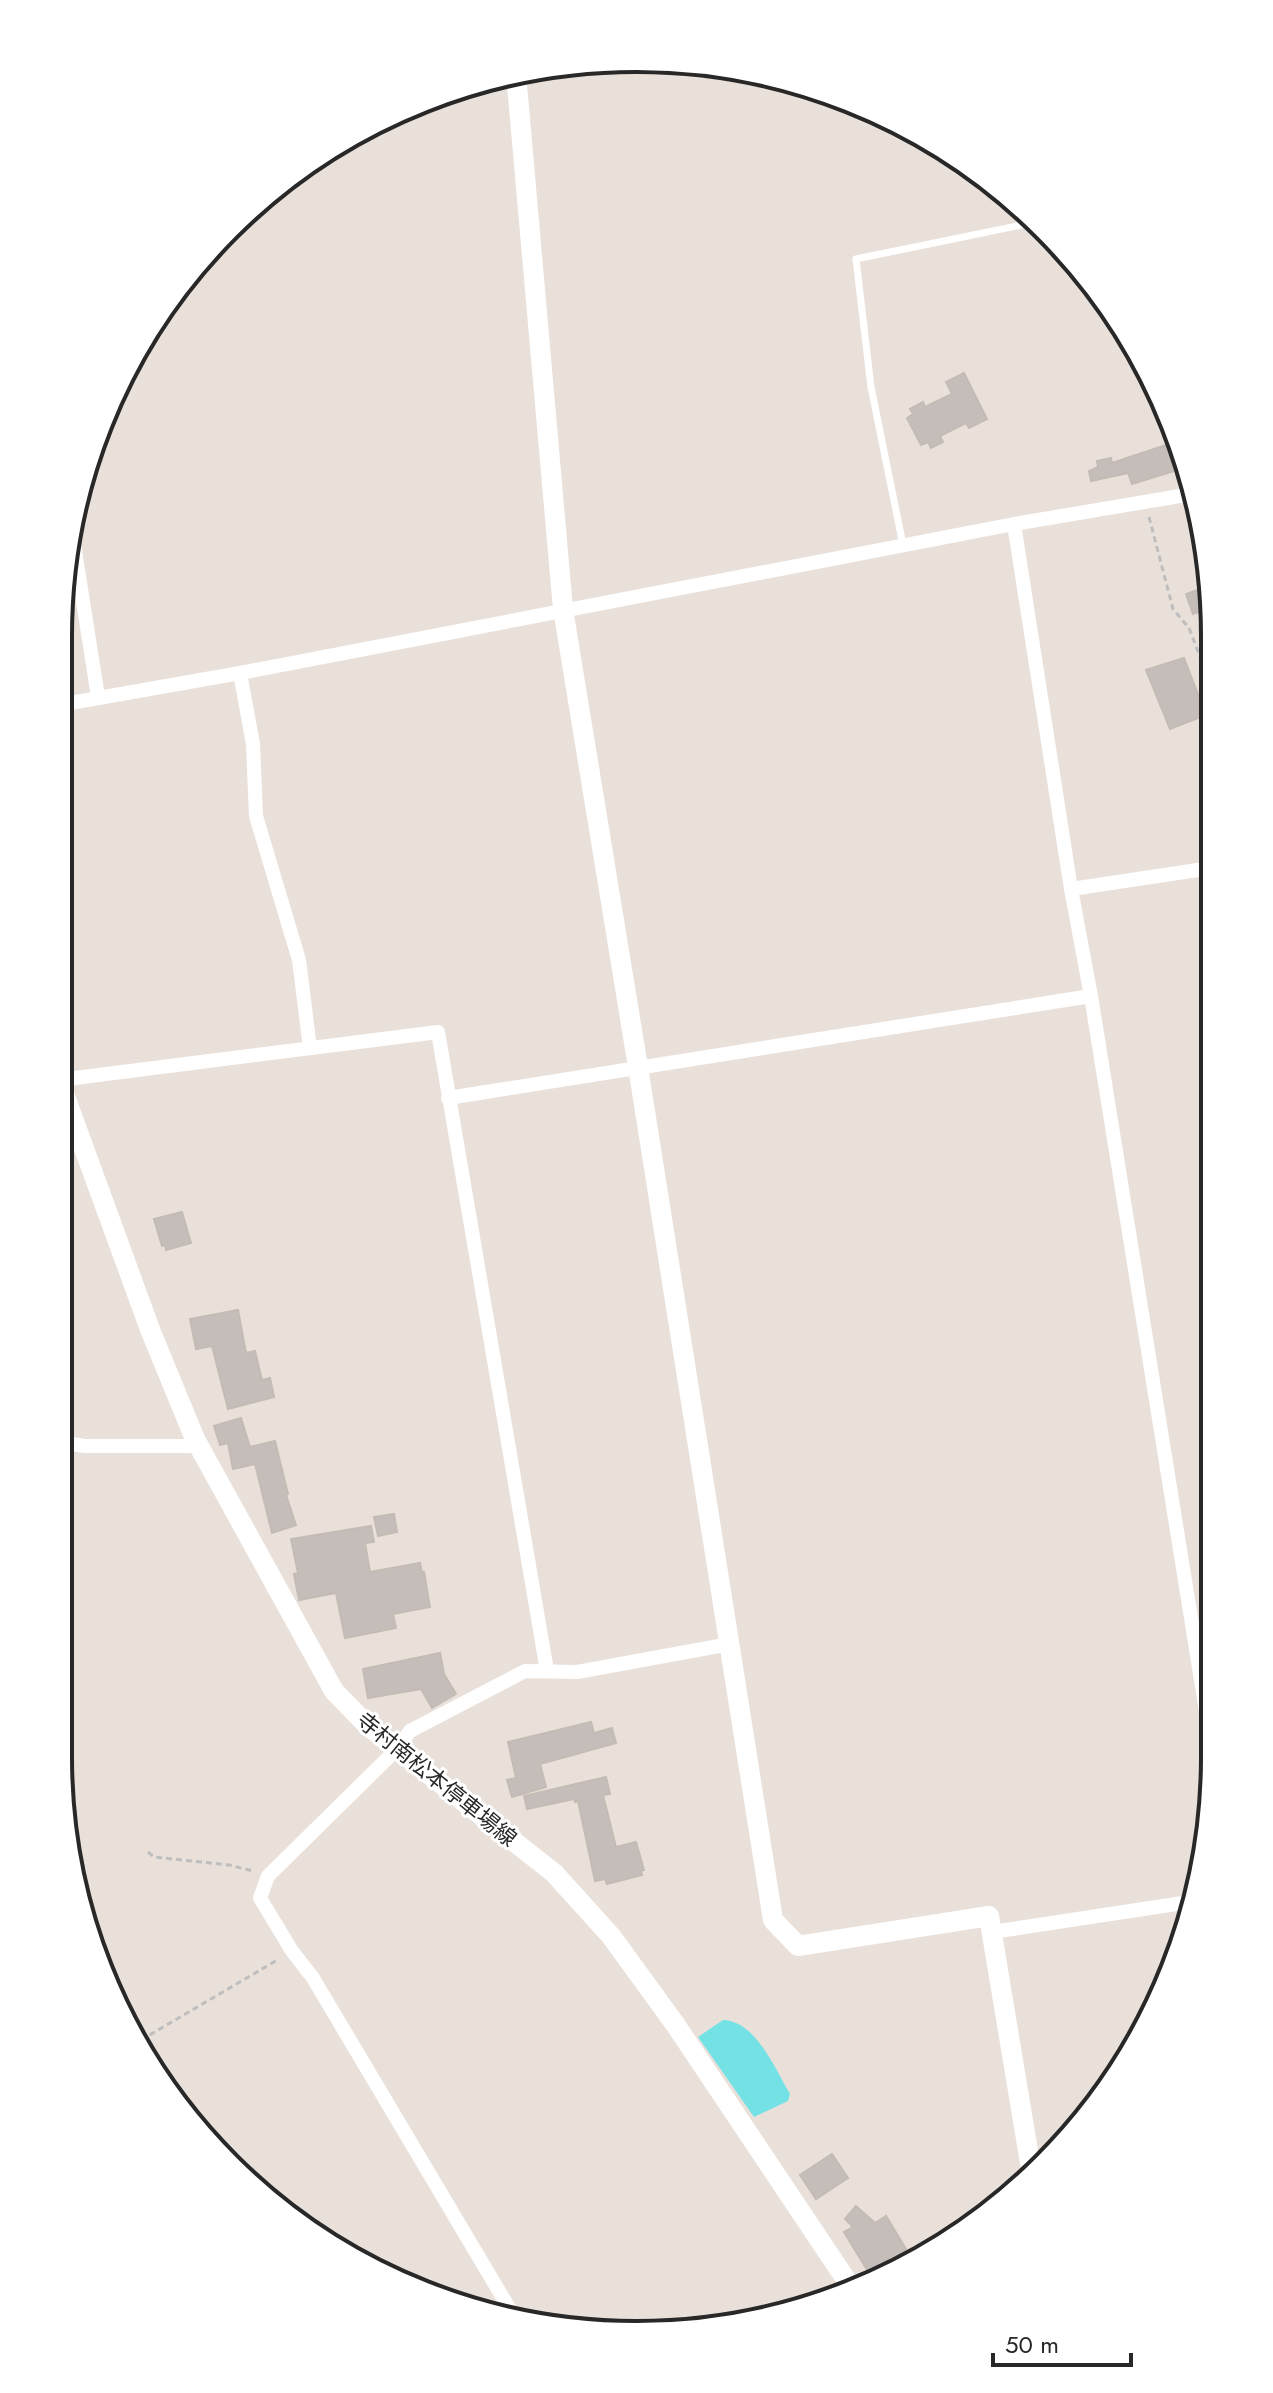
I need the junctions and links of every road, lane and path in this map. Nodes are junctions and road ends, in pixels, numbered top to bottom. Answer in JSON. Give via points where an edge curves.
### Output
{"nodes":[{"id":1,"x":517,"y":85,"type":"edge"},
{"id":2,"x":1023,"y":225,"type":"edge"},
{"id":3,"x":1183,"y":495,"type":"edge"},
{"id":4,"x":1145,"y":502,"type":"junction"},
{"id":5,"x":1014,"y":524,"type":"junction"},
{"id":6,"x":904,"y":547,"type":"junction"},
{"id":7,"x":77,"y":563,"type":"edge"},
{"id":8,"x":563,"y":609,"type":"junction"},
{"id":9,"x":1201,"y":659,"type":"edge"},
{"id":10,"x":240,"y":673,"type":"junction"},
{"id":11,"x":98,"y":697,"type":"junction"},
{"id":12,"x":72,"y":702,"type":"edge"},
{"id":13,"x":1201,"y":870,"type":"edge"},
{"id":14,"x":1071,"y":889,"type":"junction"},
{"id":15,"x":1091,"y":996,"type":"junction"},
{"id":16,"x":310,"y":1048,"type":"junction"},
{"id":17,"x":638,"y":1067,"type":"junction"},
{"id":18,"x":72,"y":1078,"type":"edge"},
{"id":19,"x":448,"y":1098,"type":"junction"},
{"id":20,"x":72,"y":1116,"type":"edge"},
{"id":21,"x":72,"y":1444,"type":"edge"},
{"id":22,"x":199,"y":1446,"type":"junction"},
{"id":23,"x":730,"y":1644,"type":"junction"},
{"id":24,"x":547,"y":1671,"type":"junction"},
{"id":25,"x":1201,"y":1680,"type":"edge"},
{"id":26,"x":397,"y":1749,"type":"junction"},
{"id":27,"x":148,"y":1852,"type":"dead end"},
{"id":28,"x":268,"y":1876,"type":"junction"},
{"id":29,"x":1182,"y":1903,"type":"edge"},
{"id":30,"x":992,"y":1932,"type":"junction"},
{"id":31,"x":292,"y":1951,"type":"junction"},
{"id":32,"x":147,"y":2037,"type":"edge"},
{"id":33,"x":1030,"y":2162,"type":"edge"},
{"id":34,"x":847,"y":2280,"type":"edge"},
{"id":35,"x":508,"y":2306,"type":"edge"}],
"edges":[{"from":1,"to":8,"type":"street"},
{"from":2,"to":6,"type":"lane","via":[[856,259],[871,387]]},
{"from":3,"to":4,"type":"street"},
{"from":4,"to":5,"type":"street"},
{"from":4,"to":9,"type":"path","via":[[1173,609],[1189,628]]},
{"from":5,"to":6,"type":"street"},
{"from":5,"to":14,"type":"street"},
{"from":6,"to":8,"type":"street"},
{"from":7,"to":11,"type":"street"},
{"from":8,"to":10,"type":"street"},
{"from":8,"to":17,"type":"street"},
{"from":10,"to":11,"type":"street"},
{"from":10,"to":16,"type":"street","via":[[253,744],[256,816],[299,960]]},
{"from":11,"to":12,"type":"street"},
{"from":13,"to":14,"type":"street"},
{"from":14,"to":15,"type":"street"},
{"from":15,"to":17,"type":"street"},
{"from":15,"to":25,"type":"street"},
{"from":16,"to":18,"type":"street"},
{"from":16,"to":19,"type":"street","via":[[438,1032]]},
{"from":17,"to":19,"type":"street"},
{"from":17,"to":23,"type":"street"},
{"from":19,"to":24,"type":"street"},
{"from":20,"to":22,"type":"street","name":"寺村南松本停車場線"},
{"from":21,"to":22,"type":"street"},
{"from":22,"to":26,"type":"street","name":"寺村南松本停車場線","via":[[334,1691]]},
{"from":23,"to":24,"type":"street","via":[[577,1672]]},
{"from":23,"to":30,"type":"street","via":[[773,1920],[798,1946],[989,1916]]},
{"from":24,"to":26,"type":"street","via":[[525,1671],[496,1685],[410,1731]]},
{"from":26,"to":28,"type":"street"},
{"from":26,"to":34,"type":"street","name":"寺村南松本停車場線","via":[[554,1873],[611,1936]]},
{"from":27,"to":28,"type":"path"},
{"from":28,"to":31,"type":"street","via":[[260,1898]]},
{"from":29,"to":30,"type":"street"},
{"from":30,"to":33,"type":"street"},
{"from":31,"to":32,"type":"path"},
{"from":31,"to":35,"type":"street"}]}
